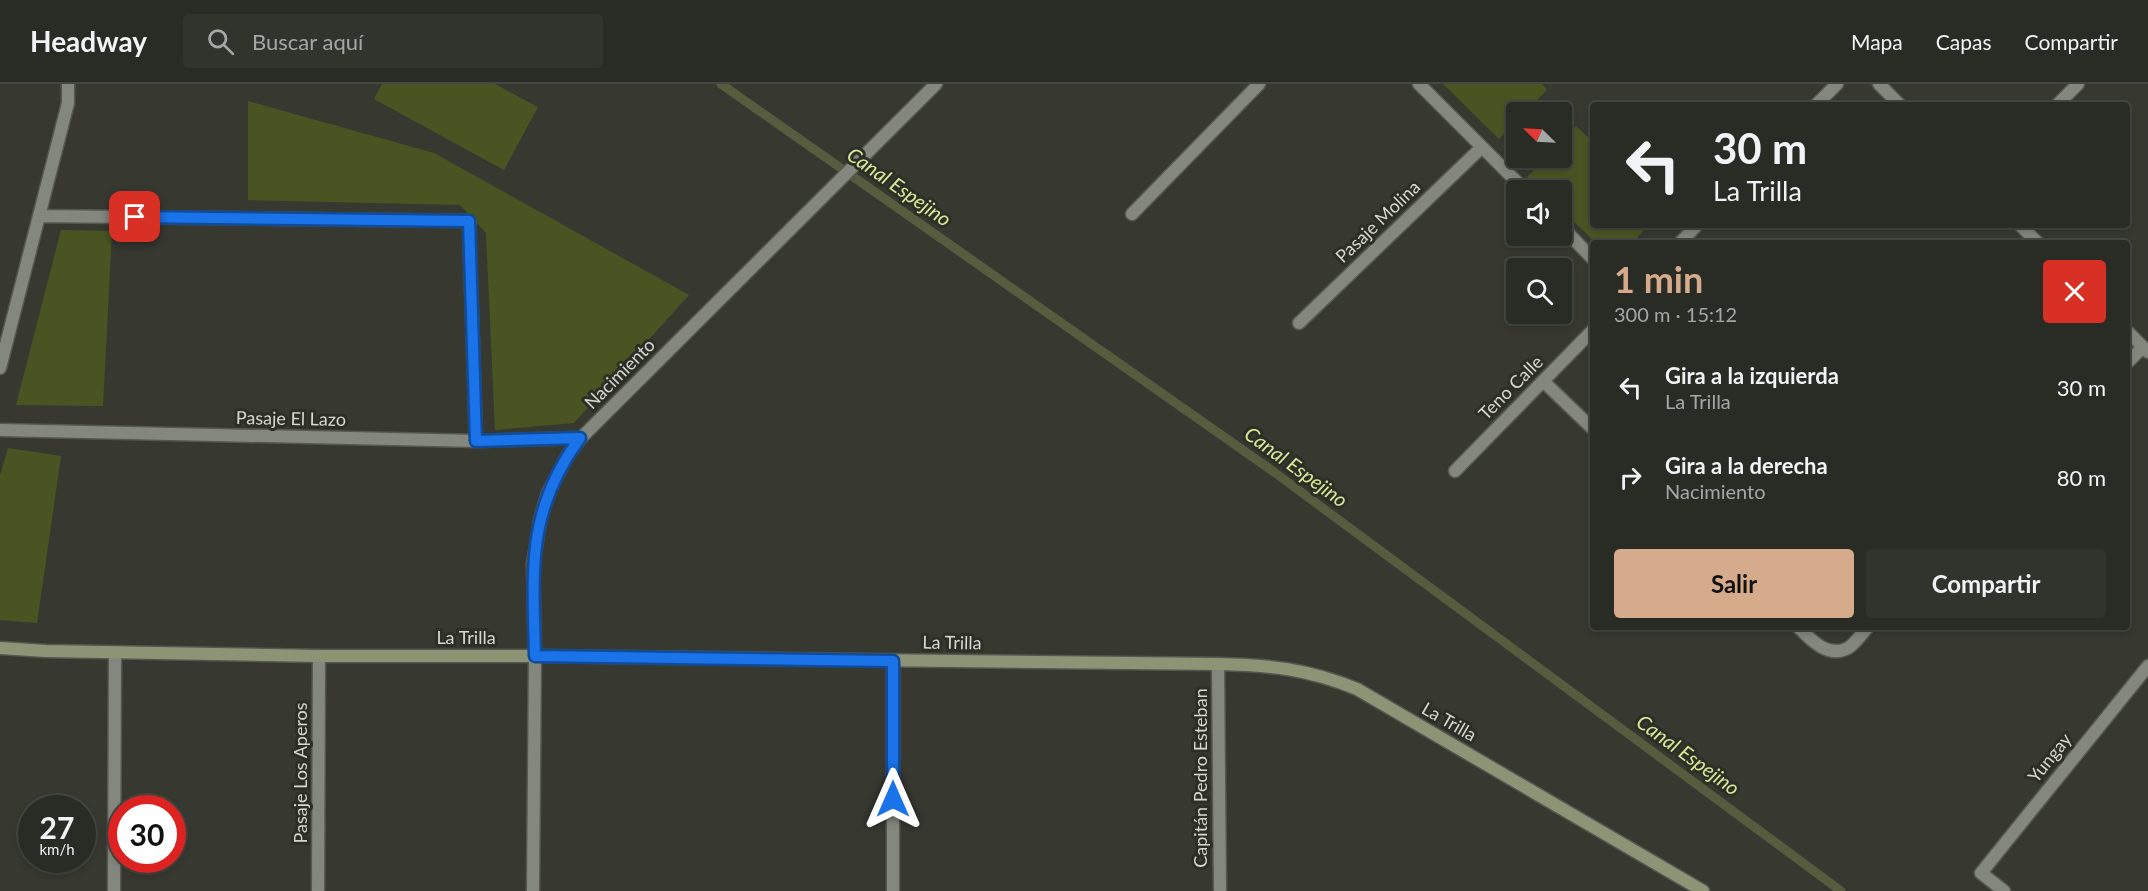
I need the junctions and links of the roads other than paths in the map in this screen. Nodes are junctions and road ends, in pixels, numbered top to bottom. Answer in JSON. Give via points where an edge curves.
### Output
{"nodes":[{"id":1,"x":68,"y":84,"type":"edge"},
{"id":2,"x":936,"y":84,"type":"edge"},
{"id":3,"x":1259,"y":84,"type":"edge"},
{"id":4,"x":1419,"y":84,"type":"edge"},
{"id":5,"x":1837,"y":84,"type":"edge"},
{"id":6,"x":1879,"y":84,"type":"edge"},
{"id":7,"x":2078,"y":84,"type":"edge"},
{"id":8,"x":1819,"y":102,"type":"edge"},
{"id":9,"x":1897,"y":102,"type":"edge"},
{"id":10,"x":2060,"y":102,"type":"edge"},
{"id":11,"x":1482,"y":147,"type":"junction"},
{"id":12,"x":1515,"y":180,"type":"edge"},
{"id":13,"x":1132,"y":214,"type":"dead end"},
{"id":14,"x":39,"y":216,"type":"junction"},
{"id":15,"x":2023,"y":228,"type":"edge"},
{"id":16,"x":1693,"y":229,"type":"edge"},
{"id":17,"x":1572,"y":237,"type":"edge"},
{"id":18,"x":1683,"y":240,"type":"edge"},
{"id":19,"x":2035,"y":240,"type":"edge"},
{"id":20,"x":1590,"y":256,"type":"edge"},
{"id":21,"x":1299,"y":323,"type":"dead end"},
{"id":22,"x":1590,"y":333,"type":"edge"},
{"id":23,"x":2130,"y":334,"type":"edge"},
{"id":24,"x":2145,"y":350,"type":"edge"},
{"id":25,"x":2130,"y":361,"type":"edge"},
{"id":26,"x":0,"y":368,"type":"edge"},
{"id":27,"x":1544,"y":381,"type":"junction"},
{"id":28,"x":1590,"y":426,"type":"edge"},
{"id":29,"x":0,"y":430,"type":"edge"},
{"id":30,"x":580,"y":438,"type":"junction"},
{"id":31,"x":476,"y":441,"type":"junction"},
{"id":32,"x":1455,"y":471,"type":"dead end"},
{"id":33,"x":1801,"y":630,"type":"edge"},
{"id":34,"x":1865,"y":630,"type":"edge"},
{"id":35,"x":0,"y":648,"type":"edge"},
{"id":36,"x":115,"y":653,"type":"junction"},
{"id":37,"x":319,"y":656,"type":"junction"},
{"id":38,"x":535,"y":656,"type":"junction"},
{"id":39,"x":893,"y":661,"type":"junction"},
{"id":40,"x":1218,"y":664,"type":"junction"},
{"id":41,"x":2148,"y":666,"type":"edge"},
{"id":42,"x":114,"y":891,"type":"edge"},
{"id":43,"x":318,"y":891,"type":"edge"},
{"id":44,"x":533,"y":891,"type":"edge"},
{"id":45,"x":893,"y":891,"type":"edge"},
{"id":46,"x":1220,"y":891,"type":"edge"},
{"id":47,"x":1703,"y":891,"type":"edge"},
{"id":48,"x":2004,"y":891,"type":"edge"}],
"edges":[{"from":1,"to":14,"type":"street","via":[[68,103]]},
{"from":2,"to":30,"type":"street","name":"Nacimiento"},
{"from":3,"to":13,"type":"street"},
{"from":4,"to":11,"type":"street"},
{"from":5,"to":8,"type":"street"},
{"from":6,"to":9,"type":"street"},
{"from":7,"to":10,"type":"street"},
{"from":11,"to":12,"type":"street"},
{"from":11,"to":21,"type":"street","name":"Pasaje Molina"},
{"from":14,"to":26,"type":"street"},
{"from":14,"to":31,"type":"street","via":[[469,221]]},
{"from":15,"to":19,"type":"street"},
{"from":16,"to":18,"type":"street"},
{"from":17,"to":20,"type":"street"},
{"from":22,"to":27,"type":"street","name":"Teno Calle"},
{"from":23,"to":24,"type":"street"},
{"from":24,"to":25,"type":"street"},
{"from":27,"to":28,"type":"street"},
{"from":27,"to":32,"type":"street","name":"Teno Calle"},
{"from":29,"to":31,"type":"street","name":"Pasaje El Lazo"},
{"from":30,"to":31,"type":"street","name":"Pasaje El Lazo"},
{"from":30,"to":38,"type":"street","name":"Nacimiento","via":[[557,474],[540,516],[533,564]]},
{"from":33,"to":34,"type":"street","via":[[1815,644],[1830,651],[1847,648]]},
{"from":35,"to":36,"type":"street","name":"La Trilla"},
{"from":36,"to":37,"type":"street","name":"La Trilla"},
{"from":36,"to":42,"type":"street"},
{"from":37,"to":38,"type":"street","name":"La Trilla"},
{"from":37,"to":43,"type":"street","name":"Pasaje Los Aperos"},
{"from":38,"to":39,"type":"street","name":"La Trilla"},
{"from":38,"to":44,"type":"street","name":"Nacimiento"},
{"from":39,"to":40,"type":"street","name":"La Trilla"},
{"from":39,"to":45,"type":"street"},
{"from":40,"to":46,"type":"street","name":"Capitán Pedro Esteban"},
{"from":40,"to":47,"type":"street","name":"La Trilla","via":[[1304,671],[1356,690]]},
{"from":41,"to":48,"type":"street","name":"Yungay","via":[[1981,873]]}]}
